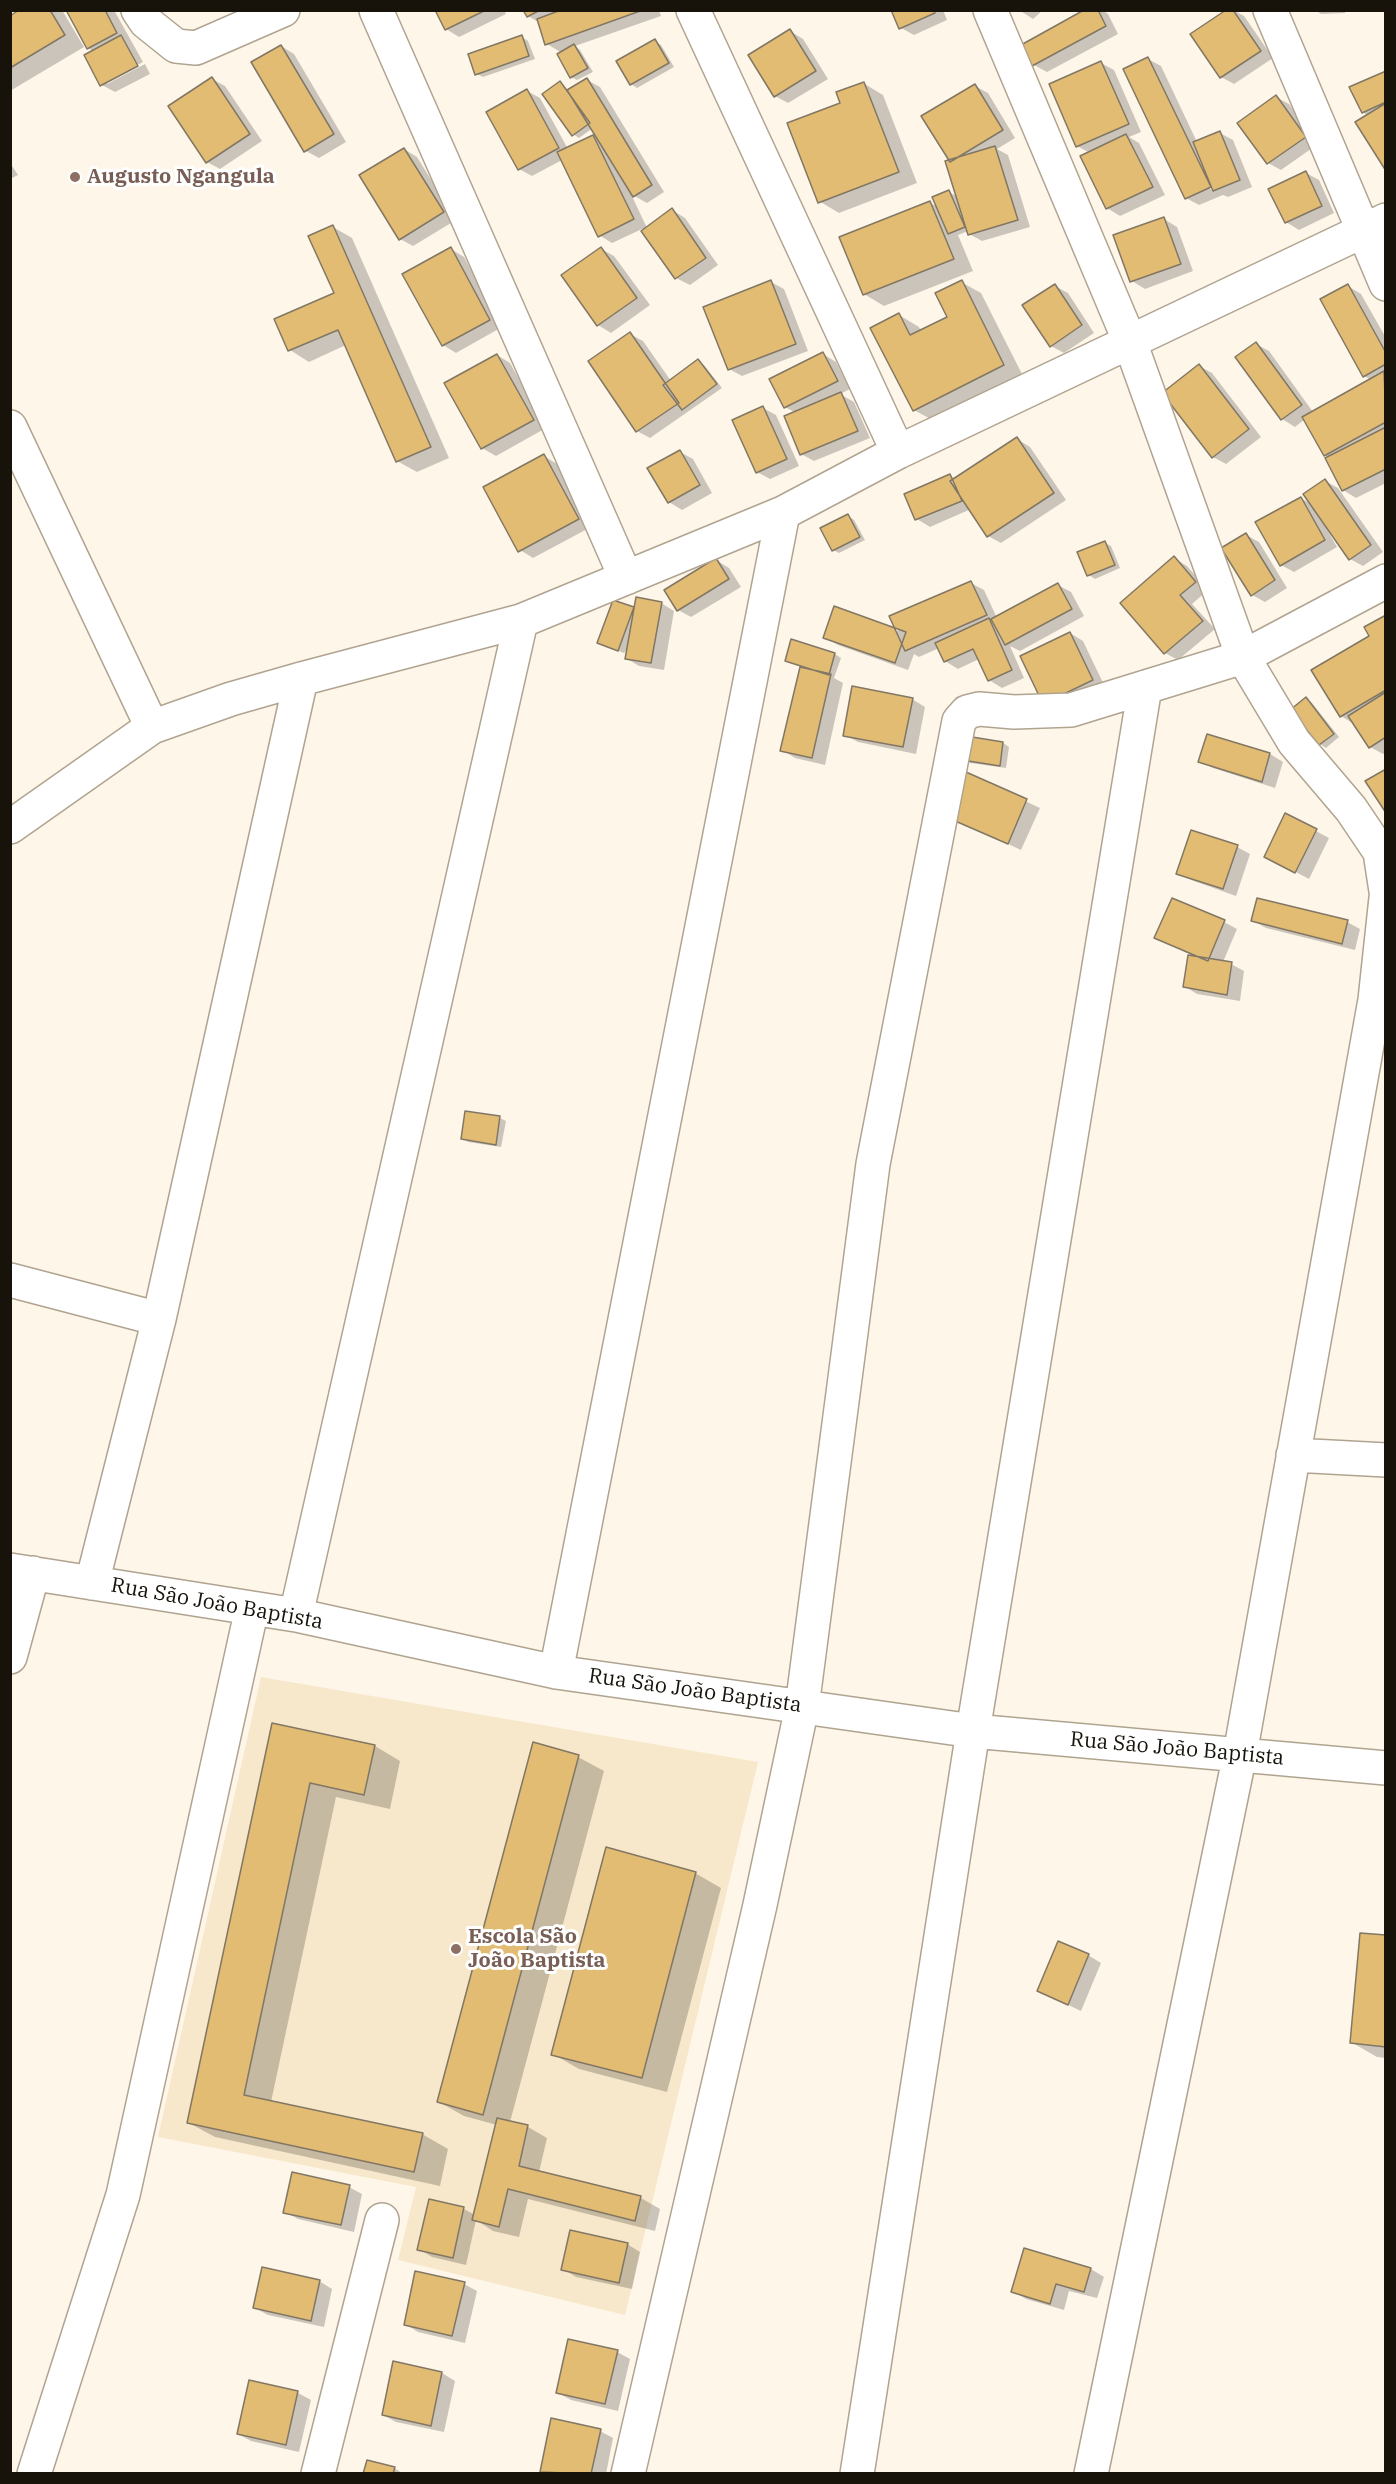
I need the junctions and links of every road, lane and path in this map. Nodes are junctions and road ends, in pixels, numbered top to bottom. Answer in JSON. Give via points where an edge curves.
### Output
{"nodes":[{"id":1,"x":138,"y":10,"type":"edge"},
{"id":2,"x":283,"y":10,"type":"edge"},
{"id":3,"x":376,"y":10,"type":"edge"},
{"id":4,"x":693,"y":10,"type":"edge"},
{"id":5,"x":990,"y":10,"type":"edge"},
{"id":6,"x":1270,"y":10,"type":"edge"},
{"id":7,"x":1374,"y":225,"type":"edge"},
{"id":8,"x":1386,"y":284,"type":"edge"},
{"id":9,"x":1130,"y":342,"type":"junction"},
{"id":10,"x":10,"y":427,"type":"edge"},
{"id":11,"x":898,"y":452,"type":"junction"},
{"id":12,"x":783,"y":513,"type":"junction"},
{"id":13,"x":626,"y":578,"type":"junction"},
{"id":14,"x":1386,"y":581,"type":"edge"},
{"id":15,"x":521,"y":621,"type":"junction"},
{"id":16,"x":1243,"y":657,"type":"junction"},
{"id":17,"x":301,"y":679,"type":"junction"},
{"id":18,"x":1145,"y":687,"type":"junction"},
{"id":19,"x":152,"y":727,"type":"junction"},
{"id":20,"x":10,"y":827,"type":"edge"},
{"id":21,"x":1386,"y":891,"type":"edge"},
{"id":22,"x":1386,"y":898,"type":"edge"},
{"id":23,"x":10,"y":1280,"type":"edge"},
{"id":24,"x":159,"y":1319,"type":"junction"},
{"id":25,"x":1293,"y":1455,"type":"junction"},
{"id":26,"x":1386,"y":1460,"type":"edge"},
{"id":27,"x":22,"y":1572,"type":"edge"},
{"id":28,"x":92,"y":1582,"type":"junction"},
{"id":29,"x":252,"y":1608,"type":"junction"},
{"id":30,"x":296,"y":1616,"type":"junction"},
{"id":31,"x":10,"y":1658,"type":"edge"},
{"id":32,"x":556,"y":1672,"type":"junction"},
{"id":33,"x":802,"y":1707,"type":"junction"},
{"id":34,"x":973,"y":1731,"type":"junction"},
{"id":35,"x":1240,"y":1754,"type":"junction"},
{"id":36,"x":1386,"y":1768,"type":"edge"},
{"id":37,"x":382,"y":2220,"type":"dead end"},
{"id":38,"x":34,"y":2474,"type":"edge"},
{"id":39,"x":318,"y":2474,"type":"edge"},
{"id":40,"x":628,"y":2474,"type":"edge"},
{"id":41,"x":857,"y":2474,"type":"edge"},
{"id":42,"x":1091,"y":2474,"type":"edge"}],
"edges":[{"from":1,"to":2,"type":"street","via":[[146,22],[176,46],[196,48]]},
{"from":3,"to":13,"type":"street"},
{"from":4,"to":11,"type":"street"},
{"from":5,"to":9,"type":"street"},
{"from":6,"to":7,"type":"street"},
{"from":7,"to":8,"type":"street"},
{"from":7,"to":9,"type":"street"},
{"from":9,"to":11,"type":"street"},
{"from":9,"to":16,"type":"street"},
{"from":10,"to":19,"type":"street"},
{"from":11,"to":12,"type":"street"},
{"from":12,"to":13,"type":"street"},
{"from":12,"to":32,"type":"street"},
{"from":13,"to":15,"type":"street"},
{"from":14,"to":16,"type":"street"},
{"from":15,"to":17,"type":"street"},
{"from":15,"to":30,"type":"street"},
{"from":16,"to":18,"type":"street"},
{"from":16,"to":21,"type":"street","via":[[1294,742],[1351,809],[1380,852]]},
{"from":17,"to":19,"type":"street"},
{"from":17,"to":24,"type":"street"},
{"from":18,"to":33,"type":"street","via":[[1071,710],[980,709],[967,712],[959,721],[873,1164]]},
{"from":18,"to":34,"type":"street"},
{"from":19,"to":20,"type":"street"},
{"from":22,"to":25,"type":"street","via":[[1375,1000]]},
{"from":23,"to":24,"type":"street"},
{"from":24,"to":28,"type":"street"},
{"from":25,"to":26,"type":"street"},
{"from":25,"to":35,"type":"street"},
{"from":27,"to":28,"type":"street","name":"Rua São João Baptista"},
{"from":27,"to":31,"type":"street"},
{"from":28,"to":29,"type":"street","name":"Rua São João Baptista"},
{"from":29,"to":30,"type":"street","name":"Rua São João Baptista"},
{"from":29,"to":38,"type":"street","via":[[123,2195]]},
{"from":30,"to":32,"type":"street","name":"Rua São João Baptista"},
{"from":32,"to":33,"type":"street","name":"Rua São João Baptista"},
{"from":33,"to":34,"type":"street","name":"Rua São João Baptista"},
{"from":33,"to":40,"type":"street","via":[[755,1928]]},
{"from":34,"to":35,"type":"street","name":"Rua São João Baptista"},
{"from":34,"to":41,"type":"street"},
{"from":35,"to":36,"type":"street","name":"Rua São João Baptista"},
{"from":35,"to":42,"type":"street"},
{"from":37,"to":39,"type":"street"}]}
